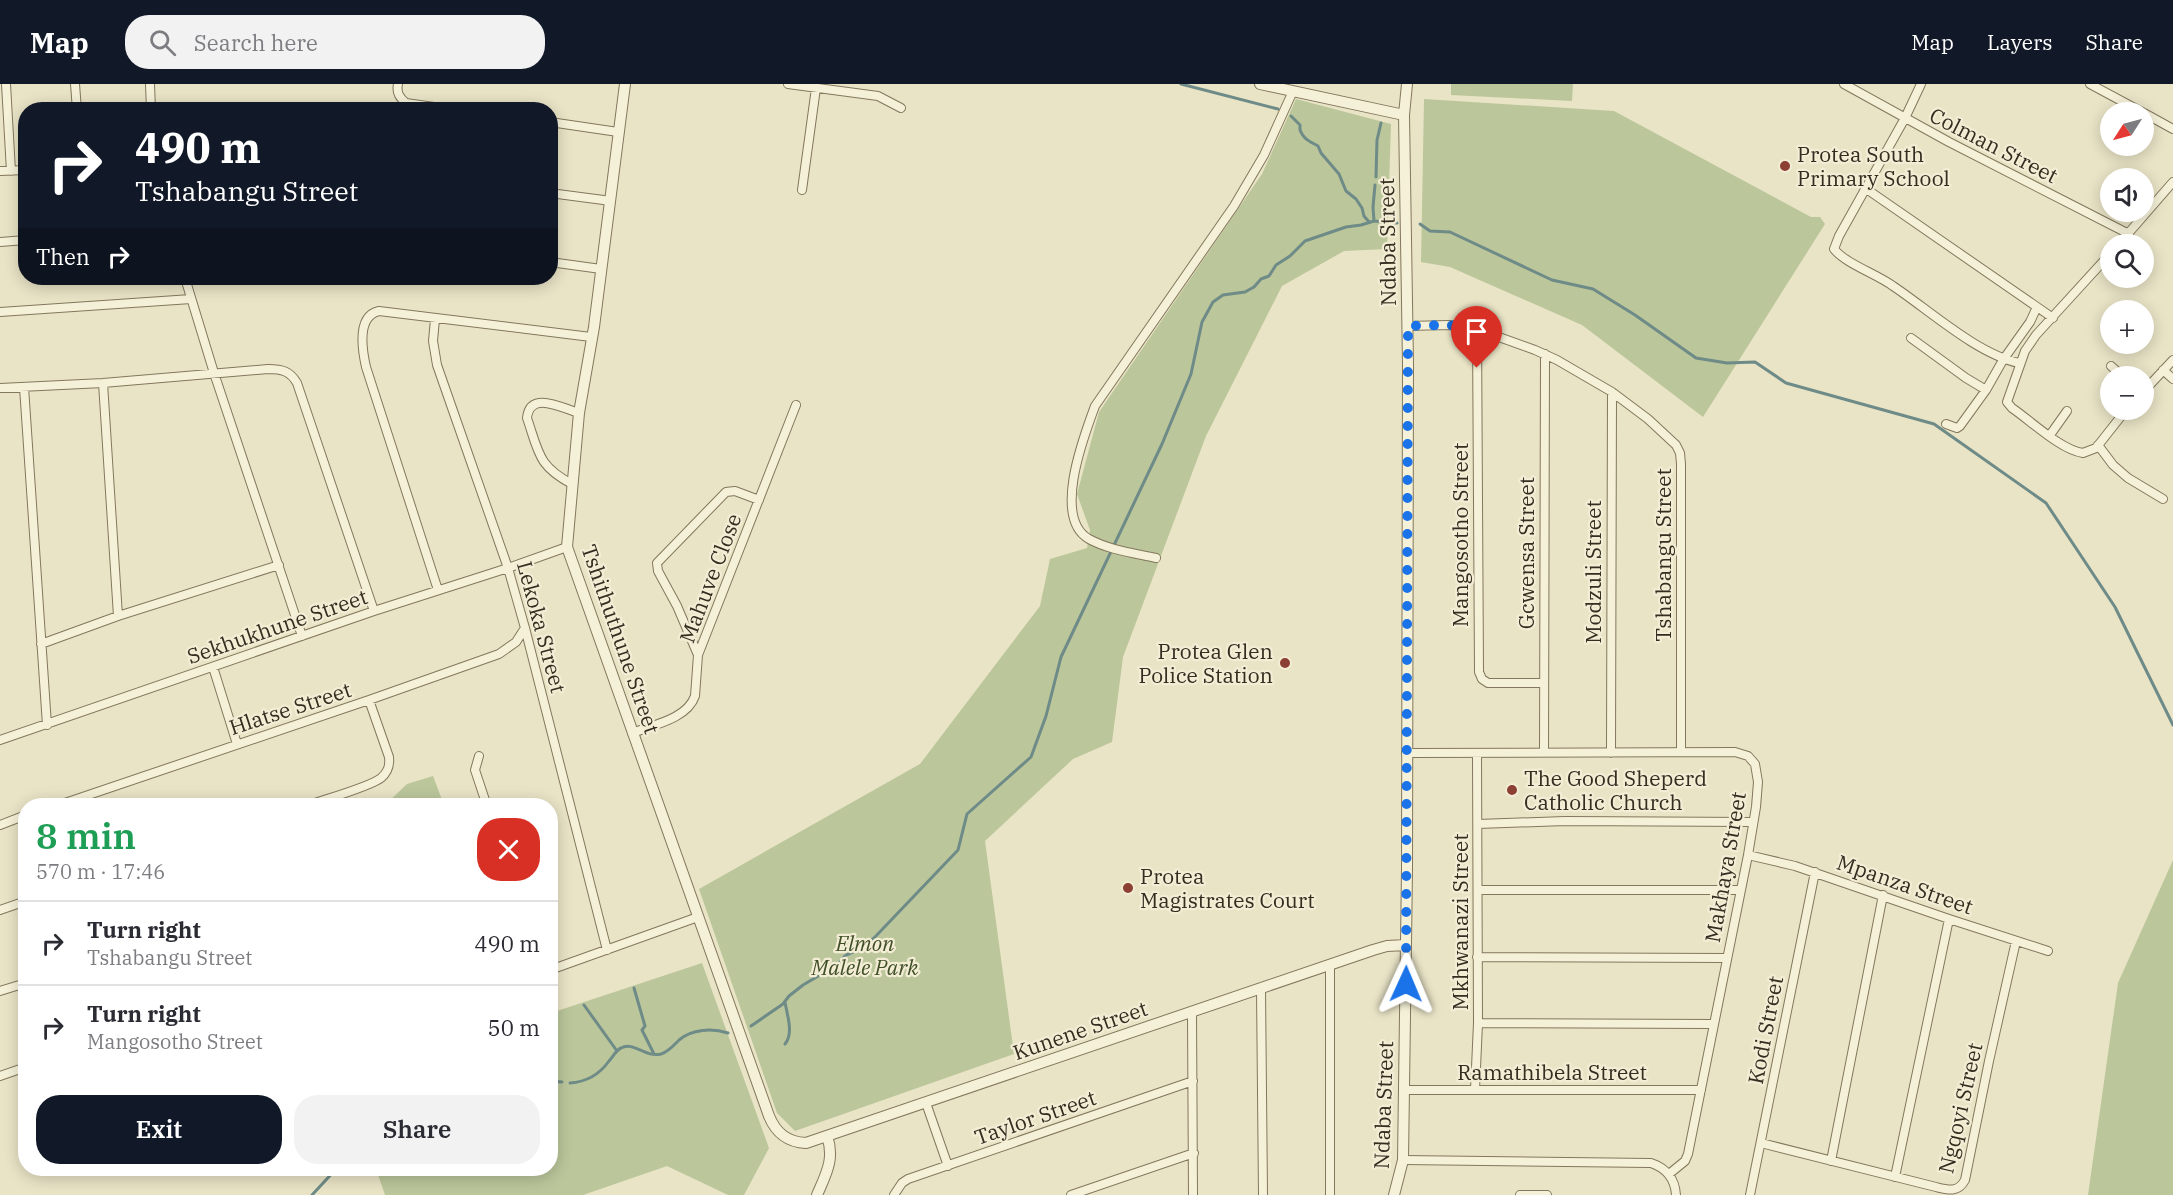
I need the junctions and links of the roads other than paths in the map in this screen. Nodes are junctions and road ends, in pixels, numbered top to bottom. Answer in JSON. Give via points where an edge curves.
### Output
{"nodes":[{"id":1,"x":6,"y":84,"type":"edge"},
{"id":2,"x":75,"y":84,"type":"edge"},
{"id":3,"x":150,"y":84,"type":"edge"},
{"id":4,"x":398,"y":84,"type":"edge"},
{"id":5,"x":625,"y":84,"type":"edge"},
{"id":6,"x":788,"y":84,"type":"edge"},
{"id":7,"x":1260,"y":84,"type":"edge"},
{"id":8,"x":1407,"y":84,"type":"edge"},
{"id":9,"x":1844,"y":84,"type":"edge"},
{"id":10,"x":1921,"y":84,"type":"edge"},
{"id":11,"x":2090,"y":84,"type":"edge"},
{"id":12,"x":816,"y":88,"type":"junction"},
{"id":13,"x":1293,"y":90,"type":"junction"},
{"id":14,"x":76,"y":102,"type":"edge"},
{"id":15,"x":151,"y":102,"type":"edge"},
{"id":16,"x":405,"y":102,"type":"edge"},
{"id":17,"x":2123,"y":102,"type":"edge"},
{"id":18,"x":901,"y":108,"type":"dead end"},
{"id":19,"x":1404,"y":116,"type":"junction"},
{"id":20,"x":1905,"y":118,"type":"junction"},
{"id":21,"x":2154,"y":119,"type":"edge"},
{"id":22,"x":558,"y":123,"type":"edge"},
{"id":23,"x":2173,"y":129,"type":"edge"},
{"id":24,"x":618,"y":132,"type":"junction"},
{"id":25,"x":0,"y":171,"type":"edge"},
{"id":26,"x":11,"y":171,"type":"junction"},
{"id":27,"x":18,"y":171,"type":"edge"},
{"id":28,"x":2173,"y":182,"type":"edge"},
{"id":29,"x":1865,"y":188,"type":"junction"},
{"id":30,"x":802,"y":190,"type":"dead end"},
{"id":31,"x":558,"y":194,"type":"edge"},
{"id":32,"x":611,"y":201,"type":"junction"},
{"id":33,"x":2129,"y":234,"type":"joint"},
{"id":34,"x":18,"y":241,"type":"edge"},
{"id":35,"x":0,"y":242,"type":"edge"},
{"id":36,"x":558,"y":263,"type":"edge"},
{"id":37,"x":2100,"y":265,"type":"edge"},
{"id":38,"x":601,"y":269,"type":"junction"},
{"id":39,"x":187,"y":285,"type":"edge"},
{"id":40,"x":191,"y":299,"type":"junction"},
{"id":41,"x":2037,"y":307,"type":"junction"},
{"id":42,"x":0,"y":312,"type":"edge"},
{"id":43,"x":2053,"y":318,"type":"junction"},
{"id":44,"x":435,"y":319,"type":"junction"},
{"id":45,"x":1408,"y":326,"type":"junction"},
{"id":46,"x":1477,"y":329,"type":"junction"},
{"id":47,"x":591,"y":337,"type":"junction"},
{"id":48,"x":1911,"y":339,"type":"dead end"},
{"id":49,"x":1545,"y":354,"type":"junction"},
{"id":50,"x":2003,"y":360,"type":"junction"},
{"id":51,"x":2173,"y":360,"type":"edge"},
{"id":52,"x":2019,"y":363,"type":"junction"},
{"id":53,"x":2163,"y":370,"type":"junction"},
{"id":54,"x":214,"y":373,"type":"junction"},
{"id":55,"x":2173,"y":379,"type":"edge"},
{"id":56,"x":2154,"y":380,"type":"edge"},
{"id":57,"x":103,"y":383,"type":"junction"},
{"id":58,"x":24,"y":387,"type":"junction"},
{"id":59,"x":0,"y":388,"type":"edge"},
{"id":60,"x":1986,"y":390,"type":"junction"},
{"id":61,"x":1612,"y":392,"type":"junction"},
{"id":62,"x":796,"y":405,"type":"dead end"},
{"id":63,"x":2067,"y":411,"type":"dead end"},
{"id":64,"x":579,"y":413,"type":"junction"},
{"id":65,"x":2118,"y":420,"type":"edge"},
{"id":66,"x":1946,"y":424,"type":"dead end"},
{"id":67,"x":2049,"y":435,"type":"junction"},
{"id":68,"x":2098,"y":445,"type":"junction"},
{"id":69,"x":572,"y":484,"type":"junction"},
{"id":70,"x":2163,"y":499,"type":"dead end"},
{"id":71,"x":759,"y":500,"type":"junction"},
{"id":72,"x":567,"y":547,"type":"junction"},
{"id":73,"x":1156,"y":558,"type":"dead end"},
{"id":74,"x":279,"y":566,"type":"junction"},
{"id":75,"x":508,"y":568,"type":"junction"},
{"id":76,"x":438,"y":590,"type":"junction"},
{"id":77,"x":374,"y":611,"type":"junction"},
{"id":78,"x":118,"y":616,"type":"junction"},
{"id":79,"x":525,"y":628,"type":"junction"},
{"id":80,"x":302,"y":636,"type":"junction"},
{"id":81,"x":41,"y":644,"type":"junction"},
{"id":82,"x":699,"y":655,"type":"junction"},
{"id":83,"x":213,"y":667,"type":"junction"},
{"id":84,"x":1544,"y":683,"type":"junction"},
{"id":85,"x":369,"y":700,"type":"junction"},
{"id":86,"x":47,"y":725,"type":"junction"},
{"id":87,"x":632,"y":733,"type":"junction"},
{"id":88,"x":0,"y":740,"type":"edge"},
{"id":89,"x":237,"y":744,"type":"junction"},
{"id":90,"x":1681,"y":752,"type":"junction"},
{"id":91,"x":1406,"y":753,"type":"junction"},
{"id":92,"x":1544,"y":753,"type":"junction"},
{"id":93,"x":1611,"y":753,"type":"junction"},
{"id":94,"x":1477,"y":754,"type":"junction"},
{"id":95,"x":479,"y":756,"type":"dead end"},
{"id":96,"x":79,"y":798,"type":"edge"},
{"id":97,"x":329,"y":798,"type":"edge"},
{"id":98,"x":484,"y":798,"type":"edge"},
{"id":99,"x":18,"y":818,"type":"edge"},
{"id":100,"x":1753,"y":822,"type":"junction"},
{"id":101,"x":1478,"y":824,"type":"junction"},
{"id":102,"x":0,"y":825,"type":"edge"},
{"id":103,"x":1748,"y":855,"type":"junction"},
{"id":104,"x":1815,"y":872,"type":"junction"},
{"id":105,"x":1478,"y":890,"type":"junction"},
{"id":106,"x":1741,"y":890,"type":"junction"},
{"id":107,"x":1883,"y":895,"type":"junction"},
{"id":108,"x":18,"y":904,"type":"edge"},
{"id":109,"x":0,"y":910,"type":"edge"},
{"id":110,"x":698,"y":917,"type":"junction"},
{"id":111,"x":1949,"y":919,"type":"junction"},
{"id":112,"x":2016,"y":941,"type":"junction"},
{"id":113,"x":1406,"y":945,"type":"junction"},
{"id":114,"x":607,"y":950,"type":"junction"},
{"id":115,"x":2048,"y":951,"type":"dead end"},
{"id":116,"x":1477,"y":957,"type":"junction"},
{"id":117,"x":1727,"y":957,"type":"junction"},
{"id":118,"x":1330,"y":965,"type":"junction"},
{"id":119,"x":558,"y":967,"type":"edge"},
{"id":120,"x":18,"y":985,"type":"edge"},
{"id":121,"x":1262,"y":988,"type":"junction"},
{"id":122,"x":0,"y":991,"type":"edge"},
{"id":123,"x":1192,"y":1012,"type":"junction"},
{"id":124,"x":1478,"y":1023,"type":"junction"},
{"id":125,"x":1714,"y":1024,"type":"junction"},
{"id":126,"x":18,"y":1069,"type":"edge"},
{"id":127,"x":1,"y":1073,"type":"edge"},
{"id":128,"x":1193,"y":1082,"type":"junction"},
{"id":129,"x":1404,"y":1090,"type":"junction"},
{"id":130,"x":1475,"y":1090,"type":"junction"},
{"id":131,"x":1701,"y":1090,"type":"junction"},
{"id":132,"x":926,"y":1103,"type":"junction"},
{"id":133,"x":826,"y":1136,"type":"junction"},
{"id":134,"x":1761,"y":1143,"type":"junction"},
{"id":135,"x":1194,"y":1153,"type":"junction"},
{"id":136,"x":1403,"y":1160,"type":"junction"},
{"id":137,"x":1831,"y":1161,"type":"junction"},
{"id":138,"x":948,"y":1166,"type":"junction"},
{"id":139,"x":1670,"y":1174,"type":"junction"},
{"id":140,"x":1895,"y":1177,"type":"junction"},
{"id":141,"x":817,"y":1195,"type":"edge"},
{"id":142,"x":894,"y":1195,"type":"edge"},
{"id":143,"x":1071,"y":1195,"type":"edge"},
{"id":144,"x":1193,"y":1195,"type":"edge"},
{"id":145,"x":1263,"y":1195,"type":"edge"},
{"id":146,"x":1330,"y":1195,"type":"edge"},
{"id":147,"x":1394,"y":1195,"type":"edge"},
{"id":148,"x":1520,"y":1195,"type":"edge"},
{"id":149,"x":1547,"y":1195,"type":"edge"},
{"id":150,"x":1676,"y":1195,"type":"edge"},
{"id":151,"x":1750,"y":1195,"type":"edge"}],
"edges":[{"from":1,"to":26,"type":"street"},
{"from":2,"to":14,"type":"street"},
{"from":3,"to":15,"type":"street"},
{"from":4,"to":16,"type":"street","via":[[400,98]]},
{"from":5,"to":24,"type":"street","name":"Tshithuthune Street"},
{"from":6,"to":12,"type":"street"},
{"from":7,"to":13,"type":"street"},
{"from":8,"to":19,"type":"street","name":"Ndaba Street"},
{"from":9,"to":20,"type":"street","name":"Colman Street"},
{"from":10,"to":20,"type":"street"},
{"from":11,"to":17,"type":"street"},
{"from":12,"to":18,"type":"street","via":[[878,96]]},
{"from":12,"to":30,"type":"street"},
{"from":13,"to":19,"type":"street"},
{"from":13,"to":73,"type":"street","via":[[1264,155],[1234,206],[1095,406],[1083,438],[1074,477],[1075,524],[1100,544]]},
{"from":19,"to":45,"type":"street","name":"Ndaba Street"},
{"from":20,"to":29,"type":"street"},
{"from":20,"to":33,"type":"street","name":"Colman Street"},
{"from":21,"to":23,"type":"street"},
{"from":22,"to":24,"type":"street"},
{"from":24,"to":32,"type":"street","name":"Tshithuthune Street"},
{"from":25,"to":26,"type":"street"},
{"from":26,"to":27,"type":"street"},
{"from":28,"to":33,"type":"street"},
{"from":29,"to":41,"type":"street"},
{"from":29,"to":50,"type":"street","via":[[1835,246],[1839,254],[1893,285],[1938,320]]},
{"from":31,"to":32,"type":"street"},
{"from":32,"to":38,"type":"street","name":"Tshithuthune Street"},
{"from":34,"to":35,"type":"street"},
{"from":36,"to":38,"type":"street"},
{"from":37,"to":43,"type":"street"},
{"from":38,"to":47,"type":"street","name":"Tshithuthune Street"},
{"from":39,"to":40,"type":"street"},
{"from":40,"to":42,"type":"street"},
{"from":40,"to":54,"type":"street"},
{"from":41,"to":43,"type":"street"},
{"from":41,"to":50,"type":"street"},
{"from":43,"to":52,"type":"street","via":[[2036,335]]},
{"from":44,"to":47,"type":"street"},
{"from":44,"to":75,"type":"street","name":"Lekoka Street","via":[[437,365]]},
{"from":44,"to":76,"type":"street","via":[[379,311],[365,321],[362,345]]},
{"from":45,"to":46,"type":"street","name":"Tshabangu Street"},
{"from":45,"to":91,"type":"street","name":"Ndaba Street"},
{"from":46,"to":49,"type":"street","name":"Tshabangu Street"},
{"from":46,"to":84,"type":"street","name":"Mangosotho Street","via":[[1479,672],[1488,683]]},
{"from":47,"to":64,"type":"street","name":"Tshithuthune Street"},
{"from":48,"to":60,"type":"street"},
{"from":49,"to":61,"type":"street","name":"Tshabangu Street"},
{"from":49,"to":84,"type":"street","name":"Gcwensa Street"},
{"from":50,"to":52,"type":"street"},
{"from":50,"to":60,"type":"street"},
{"from":51,"to":53,"type":"street"},
{"from":52,"to":67,"type":"street","via":[[2008,404]]},
{"from":53,"to":55,"type":"street"},
{"from":53,"to":56,"type":"street"},
{"from":54,"to":57,"type":"street"},
{"from":54,"to":74,"type":"street"},
{"from":54,"to":77,"type":"street","via":[[278,369],[292,375]]},
{"from":57,"to":58,"type":"street"},
{"from":57,"to":78,"type":"street"},
{"from":58,"to":59,"type":"street"},
{"from":58,"to":81,"type":"street"},
{"from":60,"to":66,"type":"street","via":[[1960,426]]},
{"from":61,"to":90,"type":"street","name":"Tshabangu Street","via":[[1668,436],[1680,453]]},
{"from":61,"to":93,"type":"street","name":"Modzuli Street"},
{"from":62,"to":71,"type":"street","name":"Mahuve Close"},
{"from":63,"to":67,"type":"street"},
{"from":64,"to":69,"type":"street","name":"Tshithuthune Street"},
{"from":64,"to":69,"type":"street","via":[[540,401],[533,404],[527,418],[545,466]]},
{"from":65,"to":68,"type":"street"},
{"from":67,"to":68,"type":"street","via":[[2077,452],[2089,453]]},
{"from":68,"to":70,"type":"street","via":[[2128,478]]},
{"from":69,"to":72,"type":"street","name":"Tshithuthune Street"},
{"from":71,"to":82,"type":"street","name":"Mahuve Close"},
{"from":71,"to":82,"type":"street","via":[[735,491],[726,492],[657,563]]},
{"from":72,"to":75,"type":"street","name":"Sekhukhune Street"},
{"from":72,"to":87,"type":"street","name":"Tshithuthune Street"},
{"from":74,"to":78,"type":"street"},
{"from":74,"to":80,"type":"street"},
{"from":75,"to":76,"type":"street","name":"Sekhukhune Street"},
{"from":75,"to":79,"type":"street","name":"Lekoka Street"},
{"from":76,"to":77,"type":"street","name":"Sekhukhune Street"},
{"from":77,"to":80,"type":"street","name":"Sekhukhune Street"},
{"from":78,"to":81,"type":"street"},
{"from":79,"to":85,"type":"street","name":"Hlatse Street","via":[[516,642],[499,654]]},
{"from":79,"to":114,"type":"street","name":"Lekoka Street"},
{"from":80,"to":83,"type":"street","name":"Sekhukhune Street"},
{"from":81,"to":86,"type":"street"},
{"from":82,"to":87,"type":"street","name":"Mahuve Close","via":[[695,696],[690,705],[681,713]]},
{"from":83,"to":86,"type":"street","name":"Sekhukhune Street"},
{"from":83,"to":89,"type":"street"},
{"from":84,"to":92,"type":"street","name":"Gcwensa Street"},
{"from":85,"to":89,"type":"street","name":"Hlatse Street"},
{"from":85,"to":97,"type":"street","via":[[390,765],[377,781]]},
{"from":86,"to":88,"type":"street","name":"Sekhukhune Street"},
{"from":87,"to":110,"type":"street","name":"Tshithuthune Street"},
{"from":89,"to":96,"type":"street","name":"Hlatse Street"},
{"from":90,"to":93,"type":"street","name":"Makhaya Street"},
{"from":90,"to":100,"type":"street","name":"Makhaya Street","via":[[1738,752],[1751,758],[1758,782]]},
{"from":91,"to":94,"type":"street","name":"Makhaya Street"},
{"from":91,"to":113,"type":"street","name":"Ndaba Street"},
{"from":92,"to":93,"type":"street","name":"Makhaya Street"},
{"from":92,"to":94,"type":"street","name":"Makhaya Street"},
{"from":94,"to":101,"type":"street","name":"Mkhwanazi Street"},
{"from":95,"to":98,"type":"street","via":[[475,770]]},
{"from":99,"to":102,"type":"street"},
{"from":100,"to":101,"type":"street"},
{"from":100,"to":103,"type":"street","name":"Makhaya Street"},
{"from":101,"to":105,"type":"street","name":"Mkhwanazi Street"},
{"from":103,"to":104,"type":"street","name":"Mpanza Street"},
{"from":103,"to":106,"type":"street","name":"Makhaya Street"},
{"from":104,"to":107,"type":"street","name":"Mpanza Street"},
{"from":104,"to":134,"type":"street","name":"Kodi Street"},
{"from":105,"to":106,"type":"street"},
{"from":105,"to":116,"type":"street","name":"Mkhwanazi Street"},
{"from":106,"to":117,"type":"street","name":"Makhaya Street"},
{"from":107,"to":111,"type":"street","name":"Mpanza Street"},
{"from":107,"to":137,"type":"street"},
{"from":108,"to":109,"type":"street"},
{"from":110,"to":114,"type":"street"},
{"from":110,"to":133,"type":"street","name":"Tshithuthune Street","via":[[777,1131],[802,1143]]},
{"from":111,"to":112,"type":"street","name":"Mpanza Street"},
{"from":111,"to":140,"type":"street"},
{"from":112,"to":115,"type":"street","name":"Mpanza Street"},
{"from":112,"to":140,"type":"street","name":"Ngqoyi Street","via":[[1964,1182],[1950,1190]]},
{"from":113,"to":118,"type":"street","name":"Kunene Street","via":[[1382,947]]},
{"from":113,"to":129,"type":"street","name":"Ndaba Street"},
{"from":114,"to":119,"type":"street"},
{"from":116,"to":117,"type":"street"},
{"from":116,"to":124,"type":"street","name":"Mkhwanazi Street"},
{"from":117,"to":125,"type":"street","name":"Makhaya Street"},
{"from":118,"to":121,"type":"street","name":"Kunene Street"},
{"from":118,"to":146,"type":"street"},
{"from":120,"to":122,"type":"street"},
{"from":121,"to":123,"type":"street","name":"Kunene Street"},
{"from":121,"to":145,"type":"street"},
{"from":123,"to":128,"type":"street"},
{"from":123,"to":132,"type":"street","name":"Kunene Street"},
{"from":124,"to":125,"type":"street"},
{"from":124,"to":130,"type":"street","name":"Mkhwanazi Street"},
{"from":125,"to":131,"type":"street","name":"Makhaya Street"},
{"from":126,"to":127,"type":"street"},
{"from":128,"to":135,"type":"street"},
{"from":128,"to":138,"type":"street","name":"Taylor Street"},
{"from":129,"to":130,"type":"street","name":"Ramathibela Street"},
{"from":129,"to":136,"type":"street","name":"Ndaba Street"},
{"from":130,"to":131,"type":"street","name":"Ramathibela Street"},
{"from":131,"to":139,"type":"street","name":"Makhaya Street","via":[[1687,1158]]},
{"from":132,"to":133,"type":"street","name":"Kunene Street"},
{"from":132,"to":138,"type":"street"},
{"from":133,"to":141,"type":"street","via":[[830,1164]]},
{"from":134,"to":137,"type":"street","name":"Ngqoyi Street"},
{"from":134,"to":151,"type":"street","name":"Kodi Street"},
{"from":135,"to":143,"type":"street"},
{"from":135,"to":144,"type":"street"},
{"from":136,"to":139,"type":"street","via":[[1652,1163]]},
{"from":136,"to":147,"type":"street","name":"Ndaba Street"},
{"from":137,"to":140,"type":"street","name":"Ngqoyi Street"},
{"from":138,"to":142,"type":"street","name":"Taylor Street","via":[[903,1181]]},
{"from":139,"to":150,"type":"street"},
{"from":148,"to":149,"type":"street"}]}
